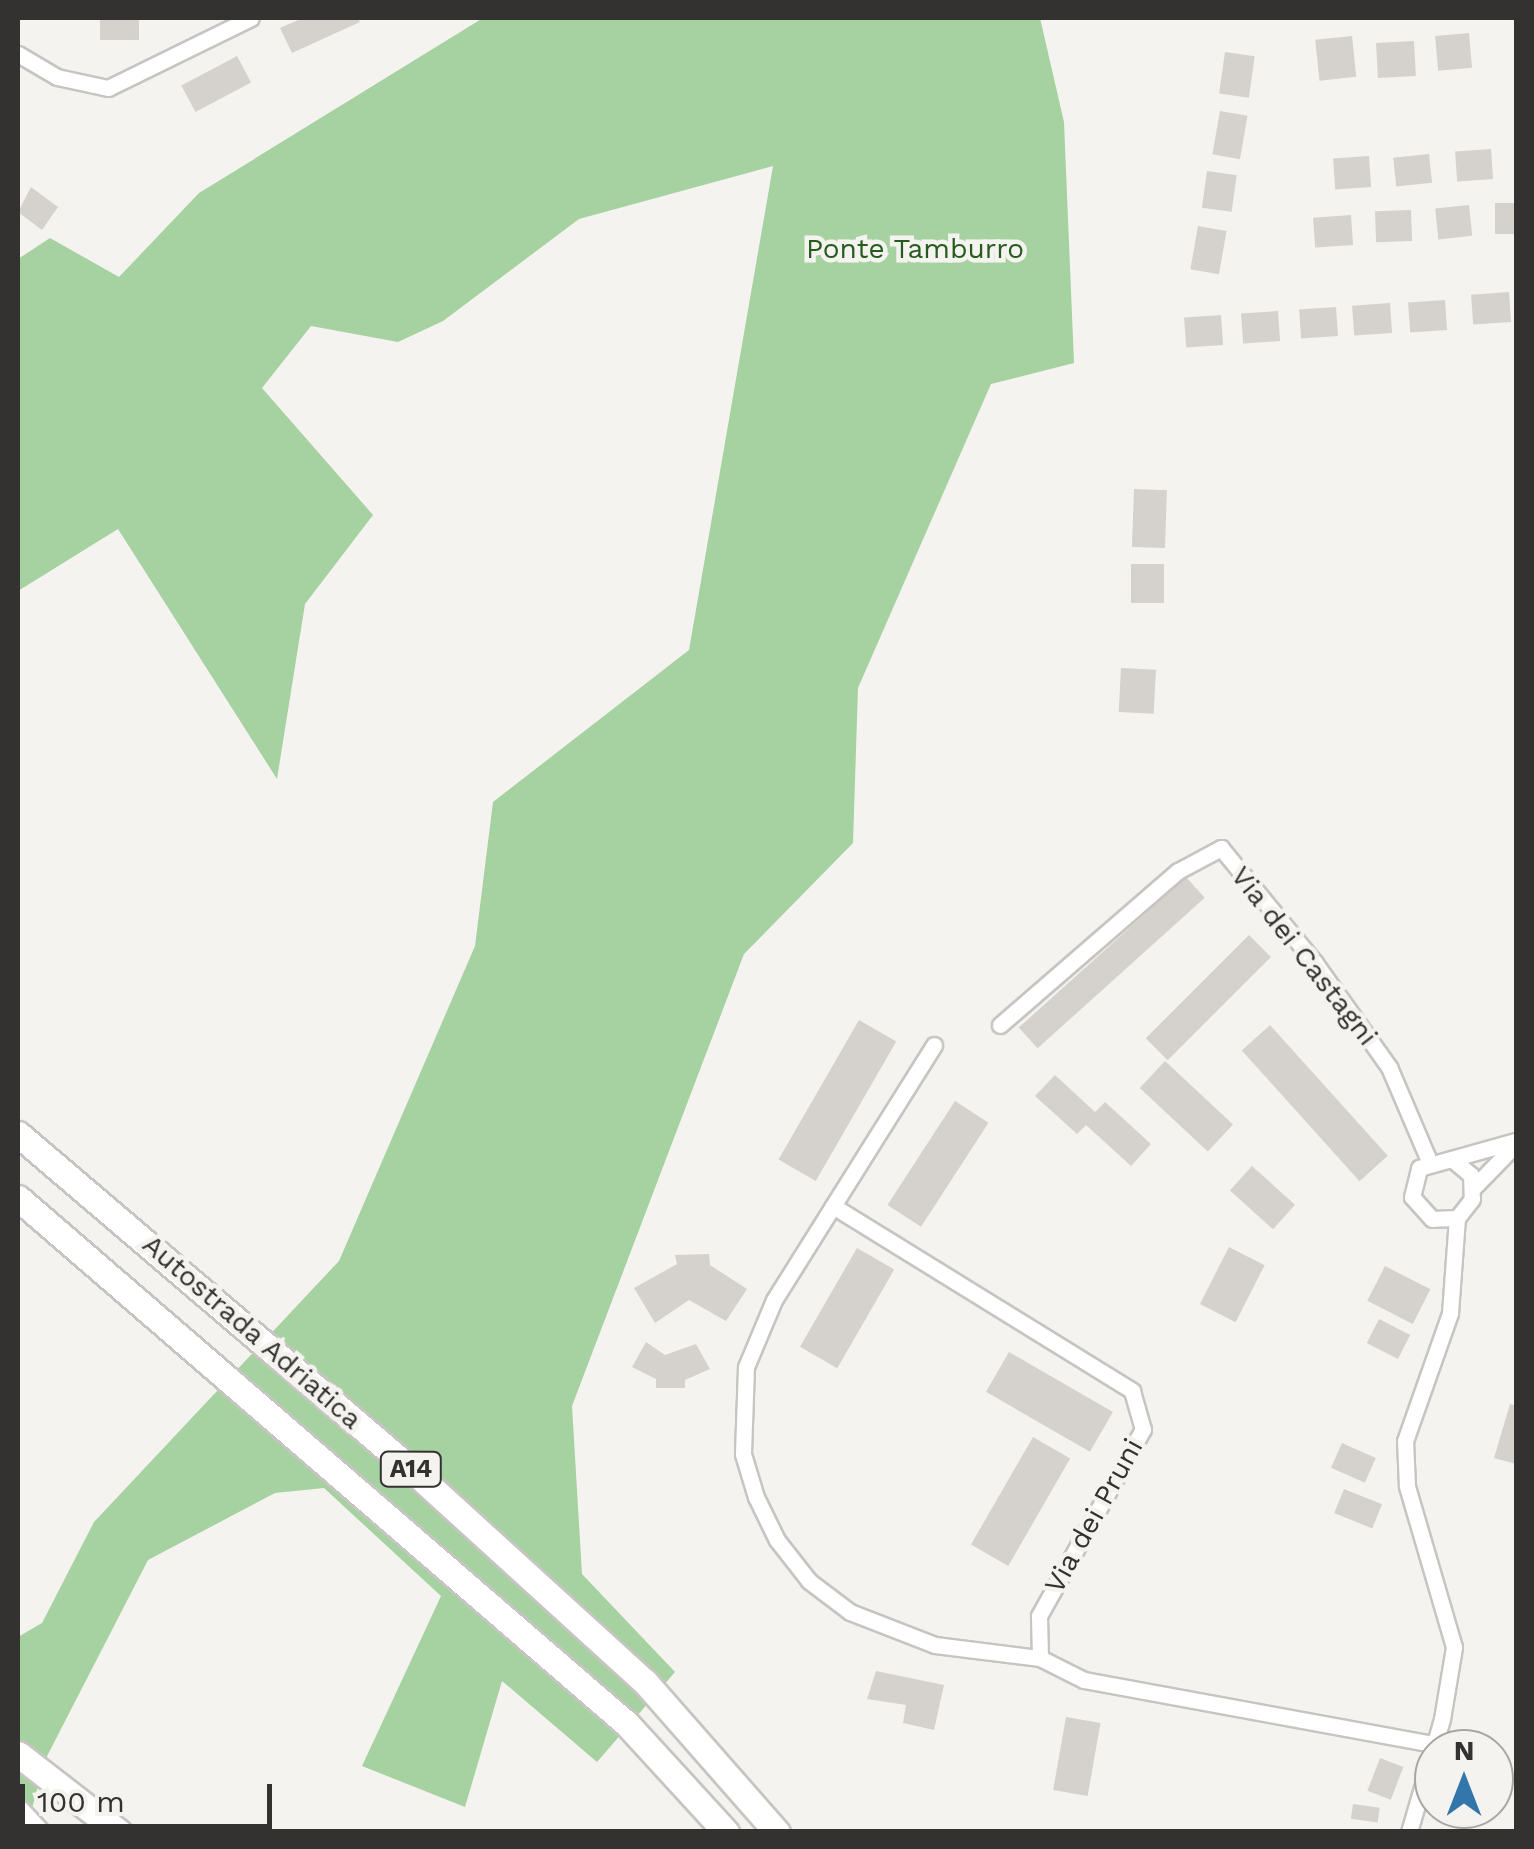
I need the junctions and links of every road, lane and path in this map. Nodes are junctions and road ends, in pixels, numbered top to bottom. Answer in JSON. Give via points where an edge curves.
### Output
{"nodes":[{"id":1,"x":251,"y":18,"type":"edge"},
{"id":2,"x":18,"y":54,"type":"edge"},
{"id":3,"x":1000,"y":1025,"type":"dead end"},
{"id":4,"x":934,"y":1045,"type":"dead end"},
{"id":5,"x":18,"y":1134,"type":"edge"},
{"id":6,"x":1516,"y":1143,"type":"edge"},
{"id":7,"x":1453,"y":1160,"type":"junction"},
{"id":8,"x":1429,"y":1161,"type":"junction"},
{"id":9,"x":1474,"y":1188,"type":"junction"},
{"id":10,"x":18,"y":1198,"type":"edge"},
{"id":11,"x":832,"y":1206,"type":"junction"},
{"id":12,"x":1456,"y":1218,"type":"junction"},
{"id":13,"x":1432,"y":1219,"type":"junction"},
{"id":14,"x":1451,"y":1257,"type":"junction"},
{"id":15,"x":1040,"y":1658,"type":"junction"},
{"id":16,"x":1437,"y":1729,"type":"edge"},
{"id":17,"x":1414,"y":1740,"type":"edge"},
{"id":18,"x":18,"y":1754,"type":"edge"},
{"id":19,"x":18,"y":1813,"type":"edge"},
{"id":20,"x":36,"y":1832,"type":"edge"},
{"id":21,"x":120,"y":1832,"type":"edge"},
{"id":22,"x":726,"y":1832,"type":"edge"},
{"id":23,"x":777,"y":1832,"type":"edge"}],
"edges":[{"from":1,"to":2,"type":"street","via":[[108,88],[58,78]]},
{"from":3,"to":8,"type":"street","name":"Via dei Castagni","via":[[1178,871],[1220,848],[1315,962],[1390,1067]]},
{"from":4,"to":11,"type":"street"},
{"from":5,"to":23,"type":"highway","name":"Autostrada Adriatica","number":"A14","via":[[413,1471],[645,1682]]},
{"from":6,"to":7,"type":"street"},
{"from":6,"to":9,"type":"street"},
{"from":7,"to":8,"type":"street"},
{"from":7,"to":9,"type":"street","via":[[1468,1170]]},
{"from":8,"to":13,"type":"street","via":[[1411,1192]]},
{"from":9,"to":12,"type":"street","via":[[1470,1205]]},
{"from":10,"to":22,"type":"highway","name":"Autostrada Adriatica","number":"A14","via":[[627,1724]]},
{"from":11,"to":15,"type":"street","name":"Via dei Pruni","via":[[1132,1391],[1143,1429],[1040,1616]]},
{"from":11,"to":15,"type":"street","via":[[774,1300],[746,1367],[743,1454],[756,1497],[776,1540],[809,1581],[850,1612],[935,1645]]},
{"from":12,"to":13,"type":"street"},
{"from":12,"to":14,"type":"street"},
{"from":13,"to":14,"type":"street"},
{"from":14,"to":16,"type":"street","via":[[1450,1313],[1405,1441],[1410,1496],[1454,1648]]},
{"from":15,"to":17,"type":"street","via":[[1084,1680]]},
{"from":18,"to":21,"type":"highway"},
{"from":19,"to":20,"type":"highway"}]}
